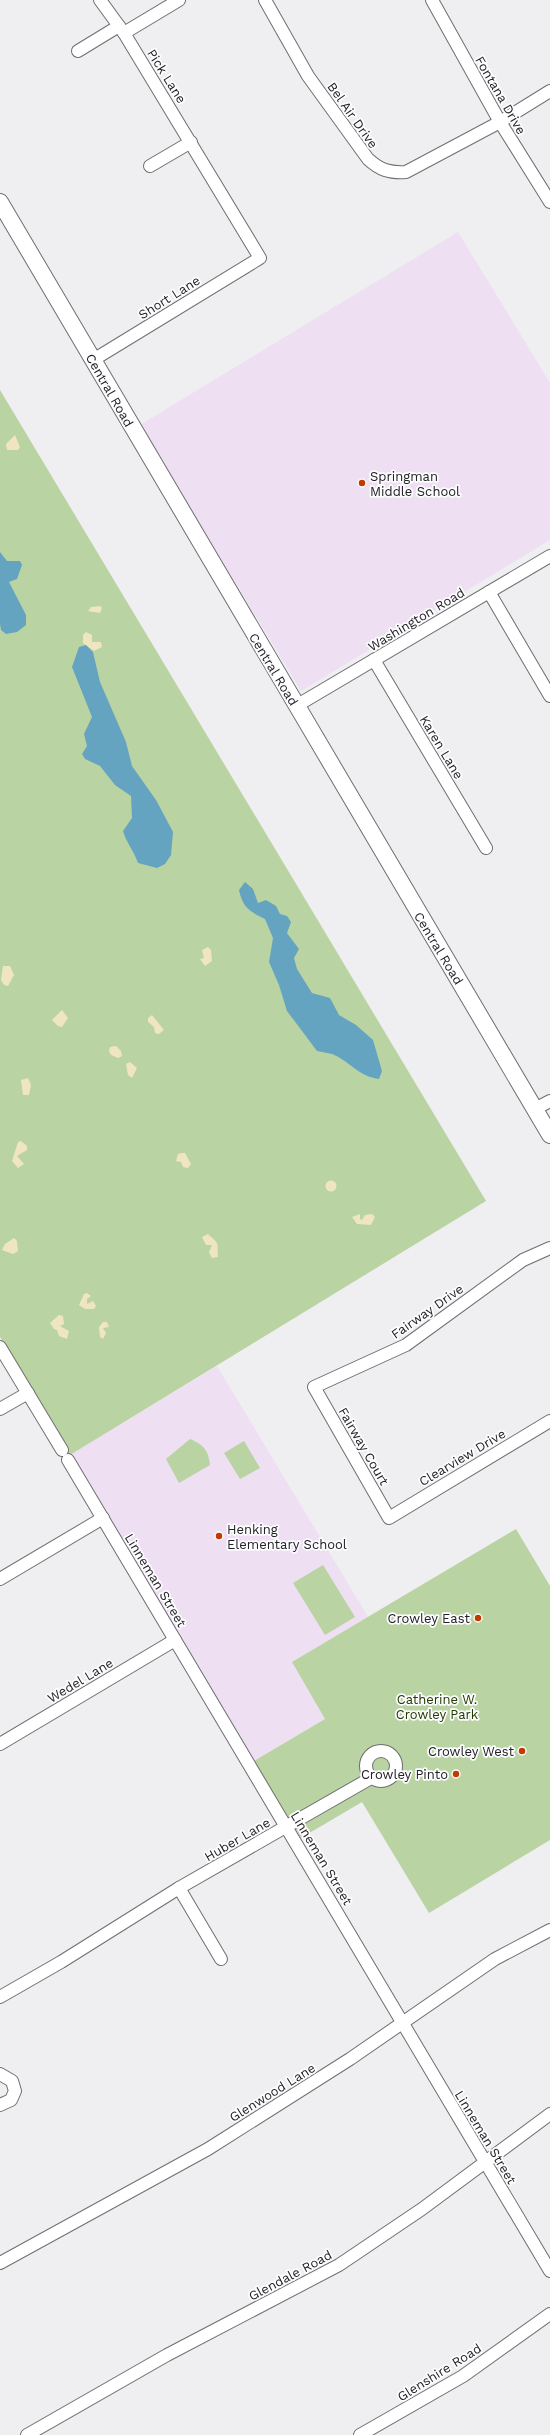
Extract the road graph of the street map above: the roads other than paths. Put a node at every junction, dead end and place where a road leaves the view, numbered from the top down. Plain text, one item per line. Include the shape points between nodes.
1 (100, 0) edge
2 (179, 0) edge
3 (265, 0) edge
4 (432, 0) edge
5 (121, 29) junction
6 (78, 51) dead end
7 (550, 91) edge
8 (500, 122) junction
9 (191, 142) junction
10 (150, 166) dead end
11 (0, 202) edge
12 (550, 202) edge
13 (260, 258) joint
14 (93, 360) junction
15 (550, 556) edge
16 (489, 592) junction
17 (374, 660) junction
18 (550, 696) edge
19 (296, 706) junction
20 (486, 848) dead end
21 (550, 1101) edge
22 (535, 1109) junction
23 (550, 1135) edge
24 (550, 1248) edge
25 (0, 1347) edge
26 (314, 1387) joint
27 (28, 1393) junction
28 (0, 1409) edge
29 (550, 1421) edge
30 (103, 1518) junction
31 (389, 1518) joint
32 (0, 1579) edge
33 (175, 1640) junction
34 (0, 1744) edge
35 (371, 1778) dead end
36 (287, 1826) junction
37 (179, 1888) junction
38 (550, 1930) edge
39 (221, 1959) dead end
40 (0, 1997) edge
41 (402, 2022) junction
42 (0, 2074) edge
43 (0, 2105) edge
44 (550, 2114) edge
45 (484, 2162) junction
46 (0, 2263) edge
47 (550, 2271) edge
48 (550, 2314) edge
49 (26, 2435) edge
50 (360, 2435) edge

1 - 5 street, Pick Lane
2 - 5 street
3 - 8 street, Bel Air Drive via 308,76 368,160 378,168 390,173 406,172
4 - 8 street, Fontana Drive
5 - 6 street
5 - 9 street, Pick Lane
7 - 8 street, Bel Air Drive
8 - 12 street, Fontana Drive
9 - 10 street
9 - 13 street, Pick Lane
11 - 14 main road, Central Road
13 - 14 street, Short Lane
14 - 19 main road, Central Road
15 - 16 street, Washington Road
16 - 17 street, Washington Road
16 - 18 street
17 - 19 street, Washington Road
17 - 20 street, Karen Lane
19 - 22 main road, Central Road
21 - 22 street
22 - 23 main road, Central Road
24 - 26 street, Fairway Drive via 523,1260 406,1345
25 - 27 street, Linneman Street
26 - 31 street, Fairway Court
27 - 28 street
27 - 30 street, Linneman Street
29 - 31 street, Clearview Drive
30 - 32 street
30 - 33 street, Linneman Street
33 - 34 street, Wedel Lane
33 - 36 street, Linneman Street
35 - 36 street, Huber Lane
36 - 37 street, Huber Lane
36 - 41 street, Linneman Street
37 - 39 street
37 - 40 street, Huber Lane via 62,1962
38 - 41 street, Glenwood Lane via 495,1959
41 - 45 street, Linneman Street
41 - 46 street, Glenwood Lane via 350,2059 208,2149
42 - 43 street via 12,2081 15,2091 11,2100
44 - 45 street, Glendale Road
45 - 47 street, Linneman Street
45 - 49 street, Glendale Road via 422,2209 339,2265 167,2355
48 - 50 street, Glenshire Road via 463,2376

